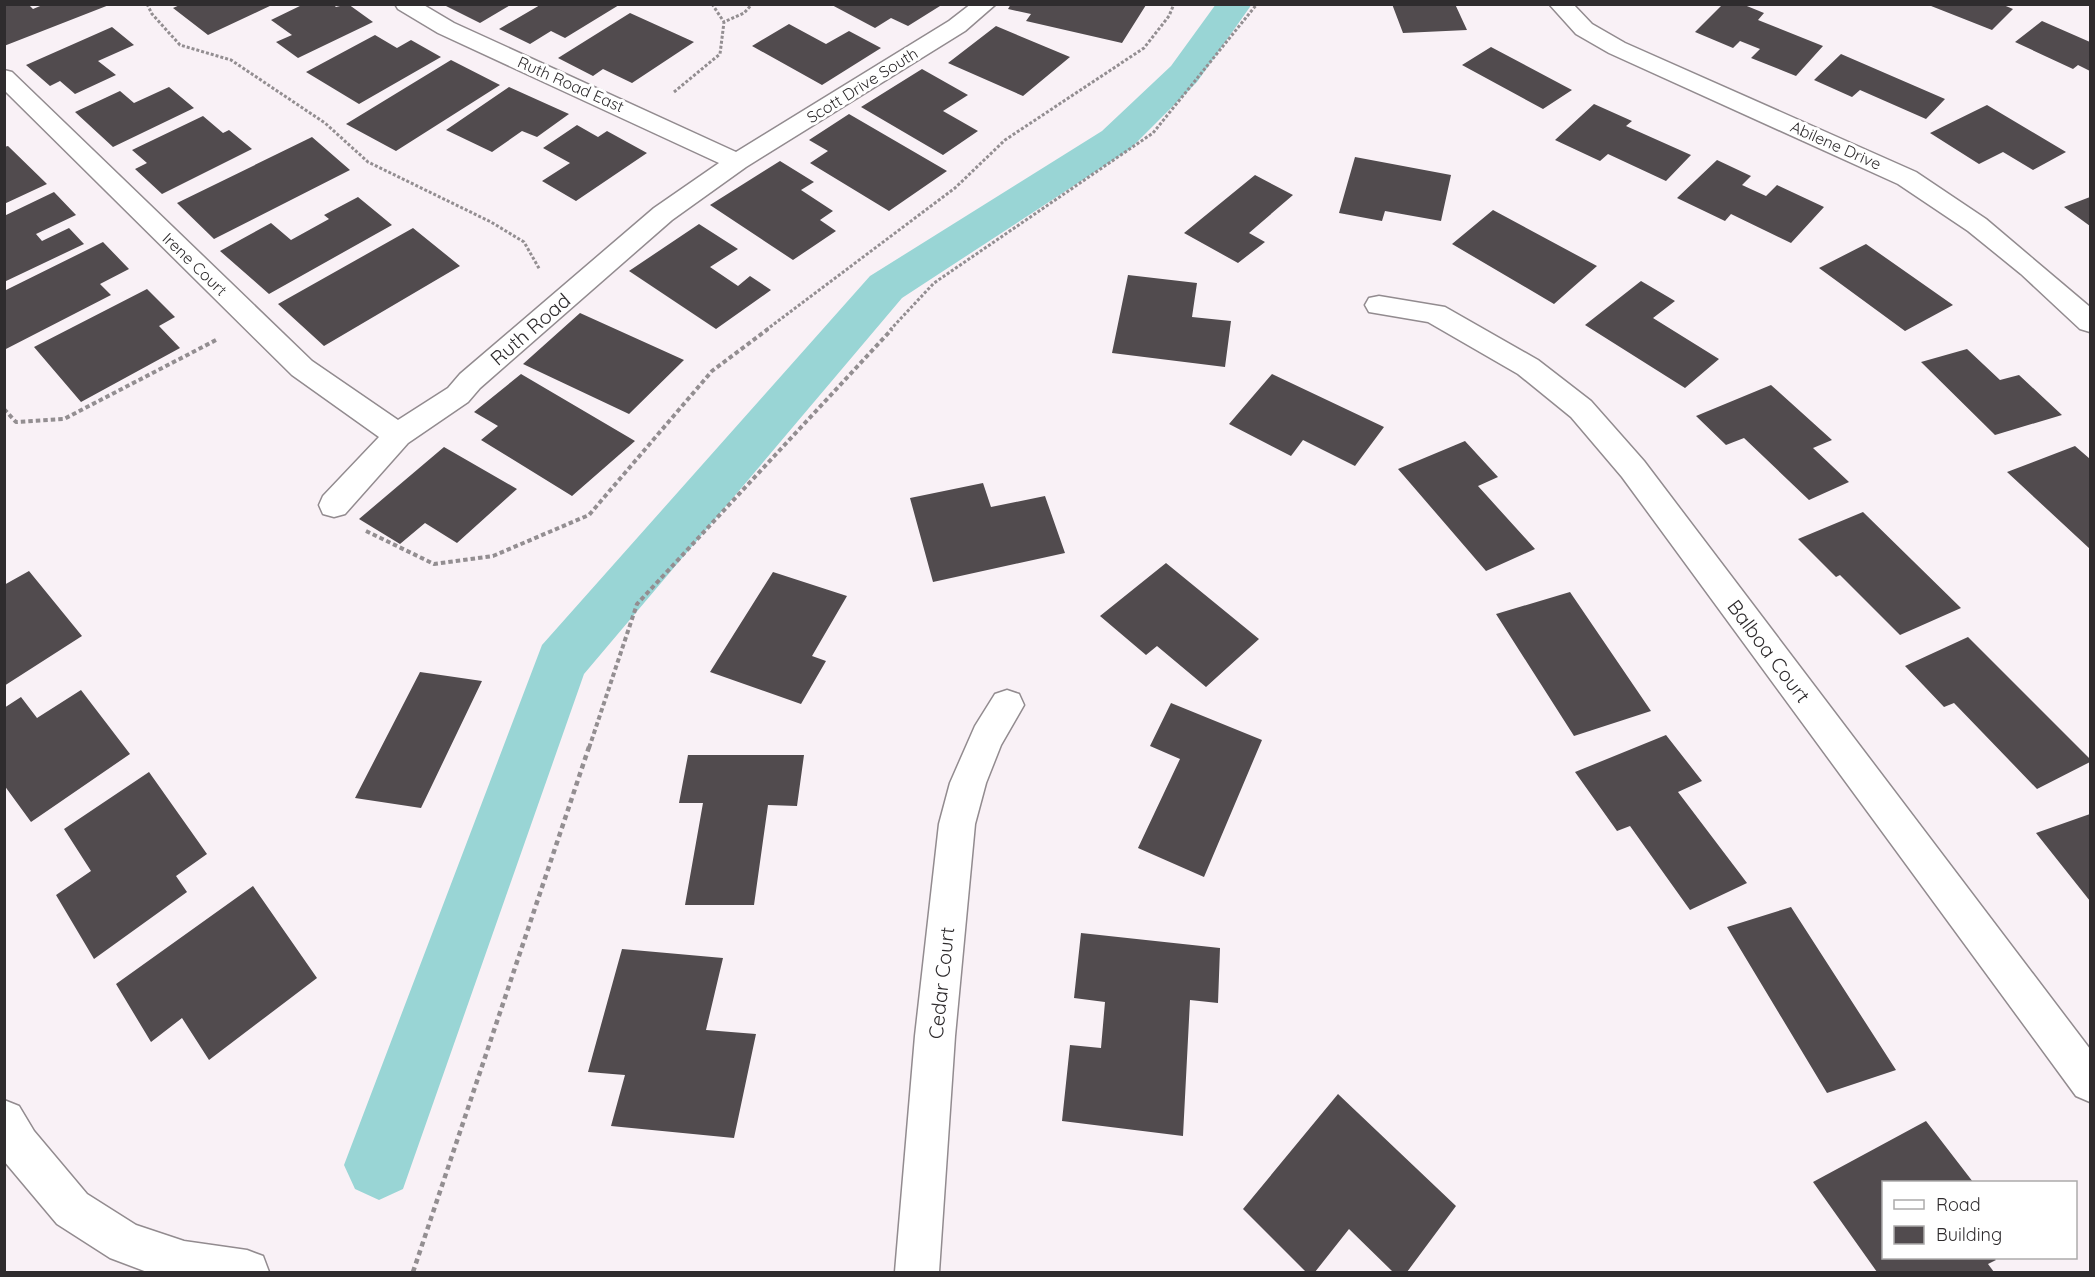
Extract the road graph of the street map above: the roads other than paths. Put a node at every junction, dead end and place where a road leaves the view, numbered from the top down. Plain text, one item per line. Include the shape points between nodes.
1 (406, 4) edge
2 (985, 4) edge
3 (1560, 4) edge
4 (4, 77) edge
5 (737, 162) junction
6 (1379, 305) dead end
7 (2091, 322) edge
8 (398, 435) junction
9 (334, 505) road end
10 (1007, 705) dead end
11 (2091, 1083) edge
12 (4, 1121) edge
13 (247, 1272) edge
14 (917, 1272) edge

1 - 5 street, Ruth Road East via 446,28
2 - 5 street, Scott Drive South via 957,26
3 - 7 street, Abilene Drive via 1584,29 1617,48 1907,178 1977,225
4 - 8 street, Irene Court via 302,368
5 - 8 street, Ruth Road via 663,214 458,395
6 - 11 street, Balboa Court via 1435,314 1528,367 1581,409 1633,469
8 - 9 street, Ruth Road
10 - 14 street, Cedar Court via 983,747 957,824 935,1036
12 - 13 street via 19,1146 72,1209 125,1243 184,1263

